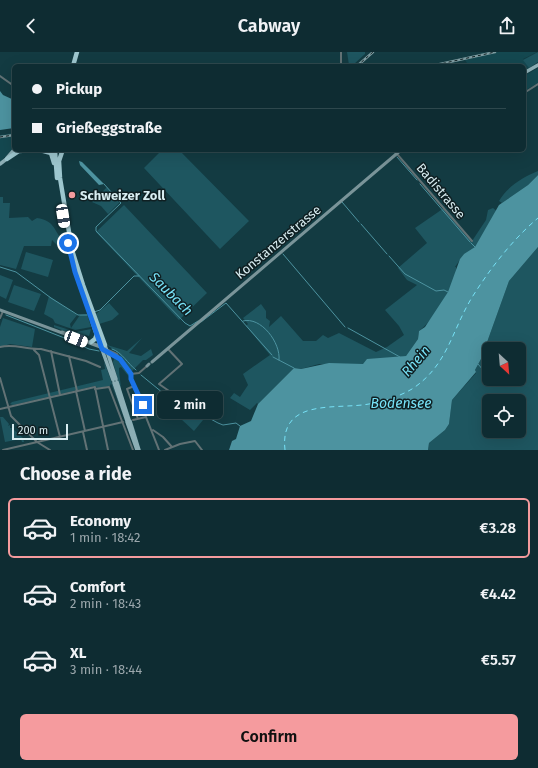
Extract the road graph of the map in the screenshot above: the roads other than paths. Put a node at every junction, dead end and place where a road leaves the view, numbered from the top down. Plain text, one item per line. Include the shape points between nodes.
1 (74, 52) edge
2 (77, 52) edge
3 (341, 52) edge
4 (70, 64) edge
5 (73, 64) edge
6 (341, 64) edge
7 (538, 65) edge
8 (526, 72) edge
9 (0, 76) edge
10 (538, 84) edge
11 (12, 85) edge
12 (526, 92) edge
13 (12, 152) edge
14 (15, 152) edge
15 (18, 152) edge
16 (47, 152) edge
17 (54, 152) edge
18 (63, 152) edge
19 (397, 153) joint
20 (3, 162) edge
21 (56, 168) junction
22 (472, 241) dead end
23 (1, 310) edge
24 (0, 318) edge
25 (58, 332) junction
26 (97, 334) junction
27 (91, 342) junction
28 (0, 348) edge
29 (104, 348) junction
30 (41, 349) junction
31 (168, 349) junction
32 (34, 350) junction
33 (51, 351) junction
34 (39, 355) junction
35 (69, 356) junction
36 (117, 357) junction
37 (120, 359) junction
38 (110, 362) junction
39 (150, 364) joint
40 (100, 367) dead end
41 (131, 374) junction
42 (0, 378) edge
43 (115, 381) junction
44 (134, 386) junction
45 (95, 389) junction
46 (77, 391) junction
47 (60, 395) junction
48 (50, 397) junction
49 (182, 400) dead end
50 (8, 407) junction
51 (0, 409) edge
52 (146, 417) junction
53 (138, 419) junction
54 (128, 421) junction
55 (103, 427) junction
56 (153, 430) junction
57 (84, 431) junction
58 (60, 437) junction
59 (37, 442) junction
60 (175, 446) junction
61 (172, 447) junction
62 (1, 449) edge
63 (50, 450) edge
64 (87, 450) edge
65 (108, 450) edge
66 (132, 450) edge
67 (138, 450) edge
68 (159, 450) edge
69 (166, 450) edge
70 (177, 450) edge
71 (202, 450) edge

1 - 4 highway
2 - 5 highway
3 - 6 street
7 - 8 main road
9 - 11 street
10 - 12 street
13 - 20 main road
14 - 20 main road
15 - 20 highway
16 - 21 highway via 51,153
17 - 21 highway
18 - 29 highway via 60,178 72,250
19 - 22 street, Badistrasse
19 - 31 street, Konstanzerstrasse
21 - 26 highway via 70,253
23 - 24 street
23 - 25 street
25 - 27 street
25 - 29 street
26 - 27 highway
26 - 29 highway
27 - 29 street
28 - 32 street via 9,344
29 - 36 street
29 - 37 street
29 - 38 main road
29 - 43 main road
30 - 32 street
30 - 33 street
30 - 34 street
31 - 39 street, Konstanzerstrasse
31 - 49 street via 182,364 159,384
32 - 34 street
33 - 35 street
33 - 47 street
34 - 48 street
35 - 40 street
35 - 46 street
36 - 37 street
36 - 38 street
37 - 41 street
38 - 43 main road
39 - 41 street via 139,373
41 - 44 street
42 - 50 street
43 - 54 main road
44 - 52 street
44 - 53 street via 127,389
45 - 46 street
45 - 54 street via 110,386
45 - 55 street
46 - 47 street
46 - 57 street
47 - 48 street
48 - 50 street
48 - 58 street
50 - 51 street
50 - 59 street via 13,418
52 - 53 street
52 - 56 street
53 - 54 street
54 - 55 street
54 - 66 street
54 - 67 main road
55 - 57 street
55 - 65 street
56 - 61 street
56 - 68 street
57 - 58 street
57 - 64 street
58 - 59 street
59 - 62 street
59 - 63 street
60 - 61 street
60 - 70 street
60 - 71 street via 195,441
61 - 69 street

